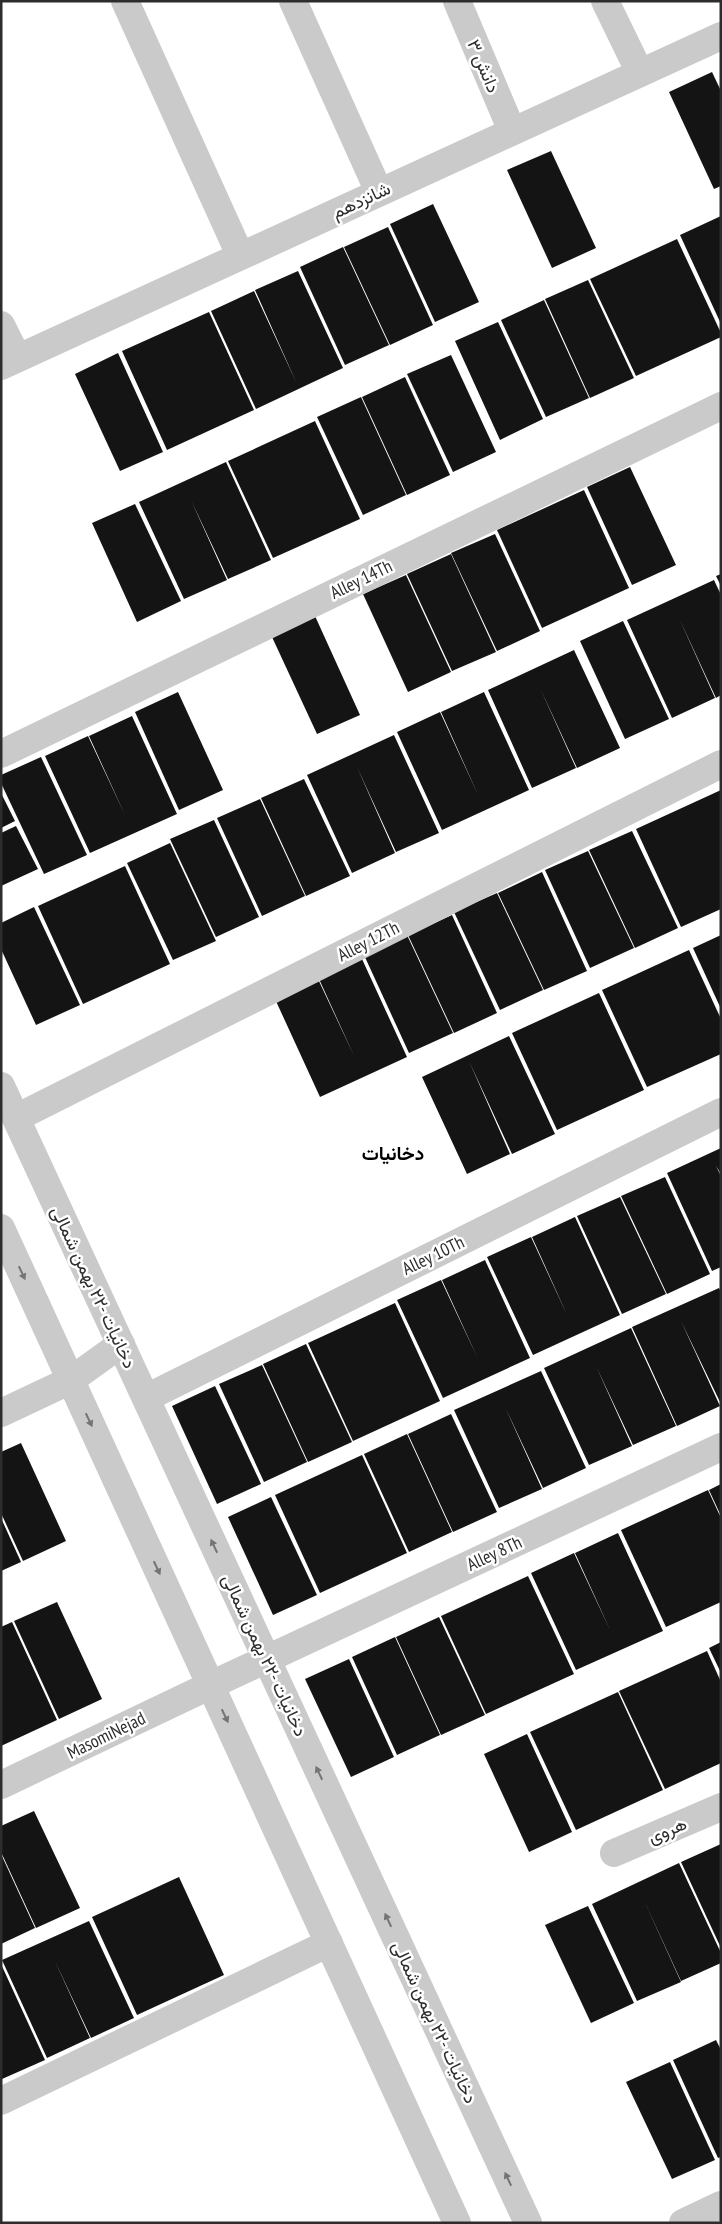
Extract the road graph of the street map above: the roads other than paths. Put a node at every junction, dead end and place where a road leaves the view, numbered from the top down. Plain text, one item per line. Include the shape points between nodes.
1 (126, 1) edge
2 (293, 1) edge
3 (456, 1) edge
4 (605, 1) edge
5 (721, 36) edge
6 (640, 73) junction
7 (512, 131) junction
8 (379, 192) junction
9 (240, 256) junction
10 (1, 325) edge
11 (9, 362) edge
12 (721, 406) edge
13 (1, 754) edge
14 (721, 764) edge
15 (1, 1086) edge
16 (721, 1112) edge
17 (16, 1118) junction
18 (1, 1228) edge
19 (121, 1344) junction
20 (71, 1380) junction
21 (146, 1398) junction
22 (1, 1413) edge
23 (721, 1447) edge
24 (267, 1659) junction
25 (211, 1685) junction
26 (1, 1786) edge
27 (721, 1807) edge
28 (614, 1854) dead end
29 (329, 1943) junction
30 (1, 2101) edge
31 (721, 2204) edge
32 (457, 2223) edge
33 (528, 2223) edge
34 (683, 2223) edge

1 - 9 street
2 - 8 street
3 - 7 street, دانش ۳
4 - 6 street
5 - 6 street, شانزدهم
6 - 7 street, شانزدهم
7 - 8 street, شانزدهم
8 - 9 street, شانزدهم
9 - 11 street, شانزدهم
10 - 11 street
12 - 13 street, Alley 14Th
14 - 17 street, Alley 12Th
15 - 17 street, دخانیات -۲۲ بهمن شمالی
16 - 21 street, Alley 10Th
17 - 19 street, دخانیات -۲۲ بهمن شمالی
18 -> 20 street
19 - 20 street
19 - 21 street, دخانیات -۲۲ بهمن شمالی
20 - 22 street
20 -> 25 street
24 -> 21 street, دخانیات -۲۲ بهمن شمالی
23 - 24 street, Alley 8Th
24 - 25 street, Alley 8Th
33 -> 24 street, دخانیات -۲۲ بهمن شمالی
25 - 26 street, MasomiNejad
25 -> 29 street
27 - 28 street, هروی
29 - 30 street
29 - 32 street
31 - 34 street

